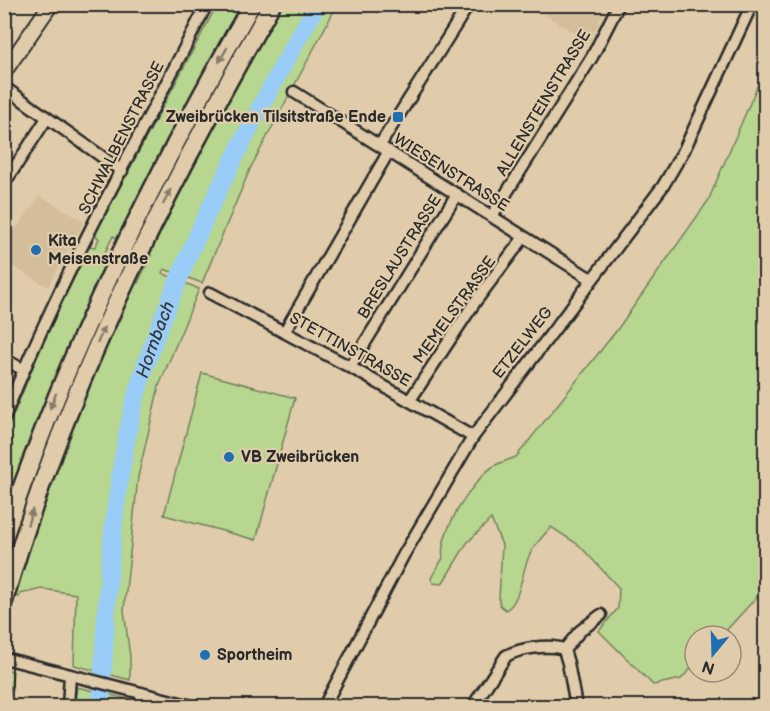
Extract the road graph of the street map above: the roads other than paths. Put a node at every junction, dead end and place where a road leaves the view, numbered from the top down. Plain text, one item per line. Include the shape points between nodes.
1 (207, 4) edge
2 (252, 4) edge
3 (272, 4) edge
4 (469, 4) edge
5 (619, 4) edge
6 (752, 4) edge
7 (46, 6) edge
8 (4, 72) edge
9 (4, 87) edge
10 (294, 92) dead end
11 (47, 118) junction
12 (384, 148) junction
13 (122, 171) junction
14 (4, 184) edge
15 (457, 194) junction
16 (492, 216) junction
17 (525, 237) junction
18 (591, 279) junction
19 (210, 293) dead end
20 (285, 331) junction
21 (4, 359) edge
22 (350, 367) junction
23 (24, 370) junction
24 (410, 400) junction
25 (4, 418) edge
26 (473, 437) junction
27 (4, 538) edge
28 (6, 597) edge
29 (601, 615) dead end
30 (564, 650) junction
31 (4, 658) edge
32 (74, 676) junction
33 (142, 693) junction
34 (68, 706) edge
35 (141, 706) edge
36 (192, 706) edge
37 (324, 706) edge
38 (473, 706) edge
39 (576, 706) edge

1 - 13 street, SCHWALBENSTRASSE
2 -> 27 highway via 110,270 45,423
28 -> 3 highway via 60,432 126,278
4 - 12 street
5 - 16 street, ALLENSTEINSTRASSE via 592,57
6 - 18 street, ETZELWEG via 684,150 663,186
7 - 8 main road
9 - 11 street
10 - 12 street, WIESENSTRASSE
11 - 13 street
11 - 14 street
12 - 15 street, WIESENSTRASSE
12 - 20 street
13 - 23 street, SCHWALBENSTRASSE
15 - 16 street, WIESENSTRASSE
15 - 22 street, BRESLAUSTRASSE
16 - 17 street, WIESENSTRASSE
17 - 18 street, WIESENSTRASSE
17 - 24 street, MEMELSTRASSE via 475,302
18 - 26 street, ETZELWEG
19 - 20 street, STETTINSTRASSE
20 - 22 street, STETTINSTRASSE
21 - 23 street
22 - 24 street, STETTINSTRASSE
23 - 25 street, SCHWALBENSTRASSE
24 - 26 street, STETTINSTRASSE
26 - 37 street, ETZELWEG via 403,556
29 - 30 street via 580,630
30 - 38 street via 552,647 506,656
30 - 39 street
31 - 32 street
32 - 33 street
32 - 34 street
33 - 35 street
33 - 36 street

